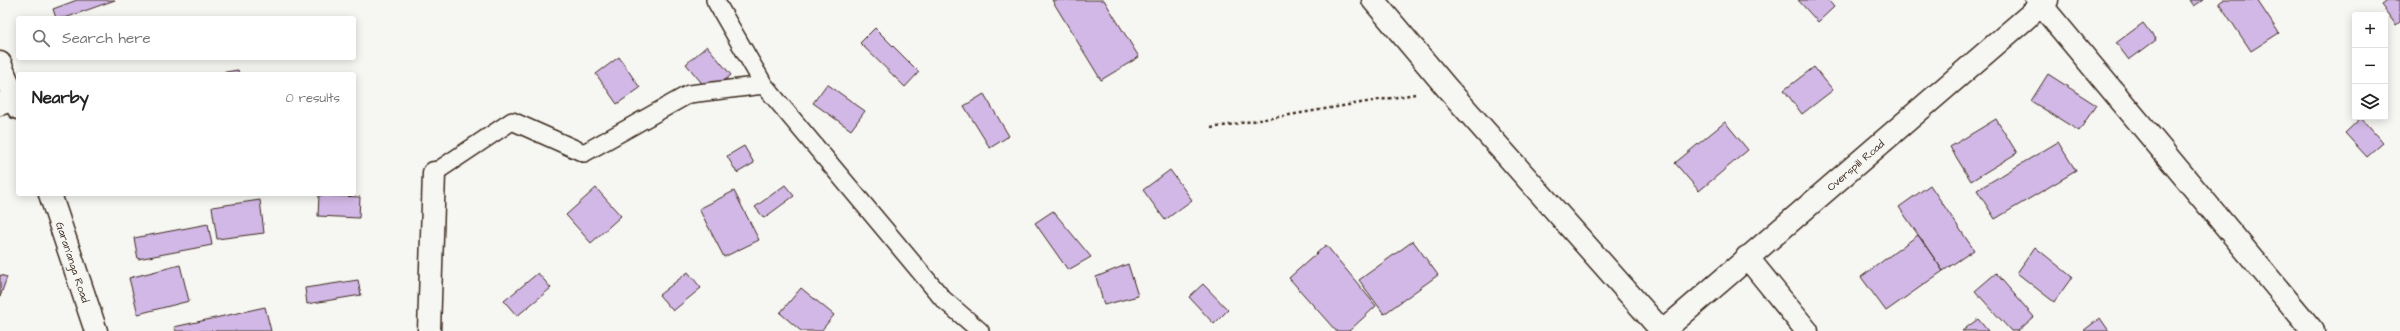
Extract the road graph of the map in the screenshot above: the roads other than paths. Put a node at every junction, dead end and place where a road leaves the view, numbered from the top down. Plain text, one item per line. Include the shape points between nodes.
1 (715, 0) edge
2 (1373, 0) edge
3 (2042, 1) edge
4 (0, 63) edge
5 (764, 85) junction
6 (11, 104) edge
7 (434, 173) joint
8 (51, 196) edge
9 (1747, 257) junction
10 (96, 331) edge
11 (429, 331) edge
12 (980, 331) edge
13 (1663, 331) edge
14 (1807, 331) edge
15 (2313, 331) edge

1 - 5 lane
2 - 13 street via 1447,88
3 - 9 street, Overspill Road
3 - 15 street
4 - 6 street
5 - 7 lane via 689,94 584,153 512,121
5 - 12 lane via 943,299
7 - 11 street
8 - 10 street, Garan'anga Road
9 - 13 street, Overspill Road
9 - 14 street

